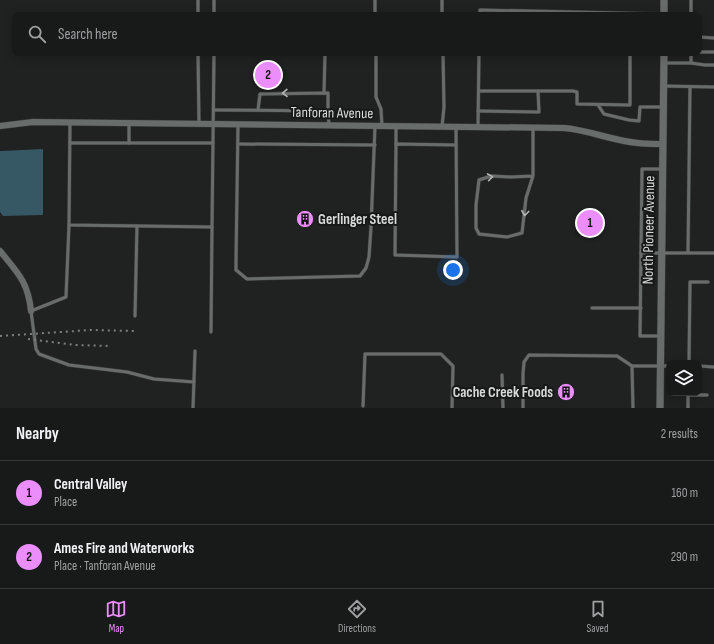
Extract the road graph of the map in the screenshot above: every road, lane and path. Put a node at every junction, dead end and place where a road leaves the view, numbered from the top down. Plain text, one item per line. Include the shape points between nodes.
1 (198, 0) edge
2 (214, 0) edge
3 (375, 0) edge
4 (442, 0) edge
5 (664, 0) edge
6 (691, 0) edge
7 (198, 12) edge
8 (214, 12) edge
9 (375, 12) edge
10 (442, 12) edge
11 (480, 12) edge
12 (555, 12) edge
13 (664, 12) edge
14 (691, 12) edge
15 (702, 38) edge
16 (714, 38) edge
17 (702, 52) edge
18 (714, 52) edge
19 (198, 56) edge
20 (214, 56) edge
21 (325, 56) edge
22 (376, 56) edge
23 (443, 56) edge
24 (479, 56) edge
25 (630, 56) edge
26 (664, 56) edge
27 (691, 56) edge
28 (664, 63) junction
29 (691, 63) junction
30 (714, 65) edge
31 (663, 86) junction
32 (690, 87) junction
33 (714, 87) edge
34 (479, 91) junction
35 (538, 91) junction
36 (324, 93) junction
37 (598, 104) junction
38 (663, 106) junction
39 (214, 110) junction
40 (258, 110) junction
41 (328, 111) junction
42 (478, 111) junction
43 (70, 123) junction
44 (129, 123) junction
45 (198, 124) junction
46 (214, 124) junction
47 (238, 125) junction
48 (0, 126) edge
49 (329, 126) junction
50 (378, 126) junction
51 (396, 126) junction
52 (442, 127) junction
53 (456, 127) junction
54 (478, 127) junction
55 (533, 128) junction
56 (129, 143) junction
57 (213, 143) junction
58 (70, 144) junction
59 (238, 144) junction
60 (396, 144) junction
61 (663, 144) junction
62 (375, 145) junction
63 (456, 145) junction
64 (662, 169) junction
65 (533, 176) junction
66 (69, 225) junction
67 (137, 226) junction
68 (212, 226) junction
69 (0, 251) edge
70 (641, 253) junction
71 (662, 253) junction
72 (688, 253) junction
73 (714, 253) edge
74 (708, 282) dead end
75 (592, 308) dead end
76 (641, 308) junction
77 (31, 311) junction
78 (135, 316) dead end
79 (211, 332) dead end
80 (661, 336) junction
81 (195, 351) dead end
82 (689, 360) edge
83 (660, 365) junction
84 (632, 366) junction
85 (666, 366) edge
86 (702, 366) edge
87 (714, 367) edge
88 (502, 375) dead end
89 (194, 382) junction
90 (702, 395) edge
91 (688, 396) edge
92 (707, 396) dead end
93 (363, 406) dead end
94 (193, 408) edge
95 (452, 408) edge
96 (503, 408) edge
97 (523, 408) edge
98 (633, 408) edge
99 (660, 408) edge
100 (688, 408) edge

1 - 7 lane
2 - 8 lane
3 - 9 lane
4 - 10 lane
5 - 13 street
6 - 14 lane
11 - 12 lane
15 - 16 lane
17 - 18 lane
19 - 45 lane
20 - 39 lane
21 - 36 lane
22 - 50 lane via 376,97 381,109
23 - 52 lane
24 - 34 lane
25 - 37 lane via 630,105
26 - 28 street, North Pioneer Avenue
27 - 29 lane
28 - 29 lane
28 - 31 street, North Pioneer Avenue
29 - 30 lane
31 - 32 lane
31 - 38 street, North Pioneer Avenue
32 - 33 lane
32 - 72 lane
34 - 35 lane
34 - 42 lane
35 - 37 lane via 573,91 577,92 578,104
35 - 42 lane via 539,112
36 -> 40 lane via 260,94
36 - 41 lane via 328,93
37 - 38 lane via 604,114 639,121 640,107
38 - 61 street, North Pioneer Avenue
39 - 40 lane
39 - 46 lane
40 - 41 lane
41 - 49 lane
42 - 54 lane
43 - 44 street, Tanforan Avenue
43 - 48 street, Tanforan Avenue via 33,122
43 - 58 lane
44 - 45 street, Tanforan Avenue
44 - 56 lane
45 - 46 street, Tanforan Avenue
46 - 47 street, Tanforan Avenue
46 - 57 lane
47 - 49 street, Tanforan Avenue
47 - 59 lane
49 - 50 street, Tanforan Avenue
50 - 51 street, Tanforan Avenue
50 - 62 lane
51 - 52 street, Tanforan Avenue
51 - 60 lane
52 - 53 street, Tanforan Avenue
53 - 54 street, Tanforan Avenue
53 - 63 lane
54 - 55 street, Tanforan Avenue
55 - 61 street, Tanforan Avenue via 574,129 638,144
55 - 65 lane
56 - 57 lane
56 - 58 lane
57 - 68 lane
58 - 66 lane
59 - 62 lane
59 - 62 lane via 236,270 247,279 360,276 369,257
60 - 63 lane
60 - 63 lane via 395,255 456,257
61 - 64 street, North Pioneer Avenue
64 - 70 lane via 642,169
64 - 71 street, North Pioneer Avenue
65 -> 65 lane via 526,198 522,233 507,237 479,234 476,228 479,180 491,176
66 - 67 lane
66 - 77 lane via 66,297
67 - 68 lane
67 - 78 lane
68 - 79 lane
69 - 77 street via 21,277 30,298
70 - 71 lane
70 - 76 lane
71 - 72 lane
71 - 80 street, North Pioneer Avenue
72 - 73 lane
74 - 82 lane via 690,282
75 - 76 lane
76 - 80 lane via 640,336
77 - 89 lane via 36,349 39,354 69,365 127,372 154,379
80 - 83 street, North Pioneer Avenue
81 - 89 lane
83 - 84 lane
83 - 85 lane
83 - 99 street, North Pioneer Avenue
84 - 97 lane via 617,356 529,355 524,362
84 - 98 lane
86 - 87 lane
88 - 96 lane
89 - 94 lane
90 - 92 lane
91 - 100 lane
93 - 95 lane via 364,354 441,354 453,366

